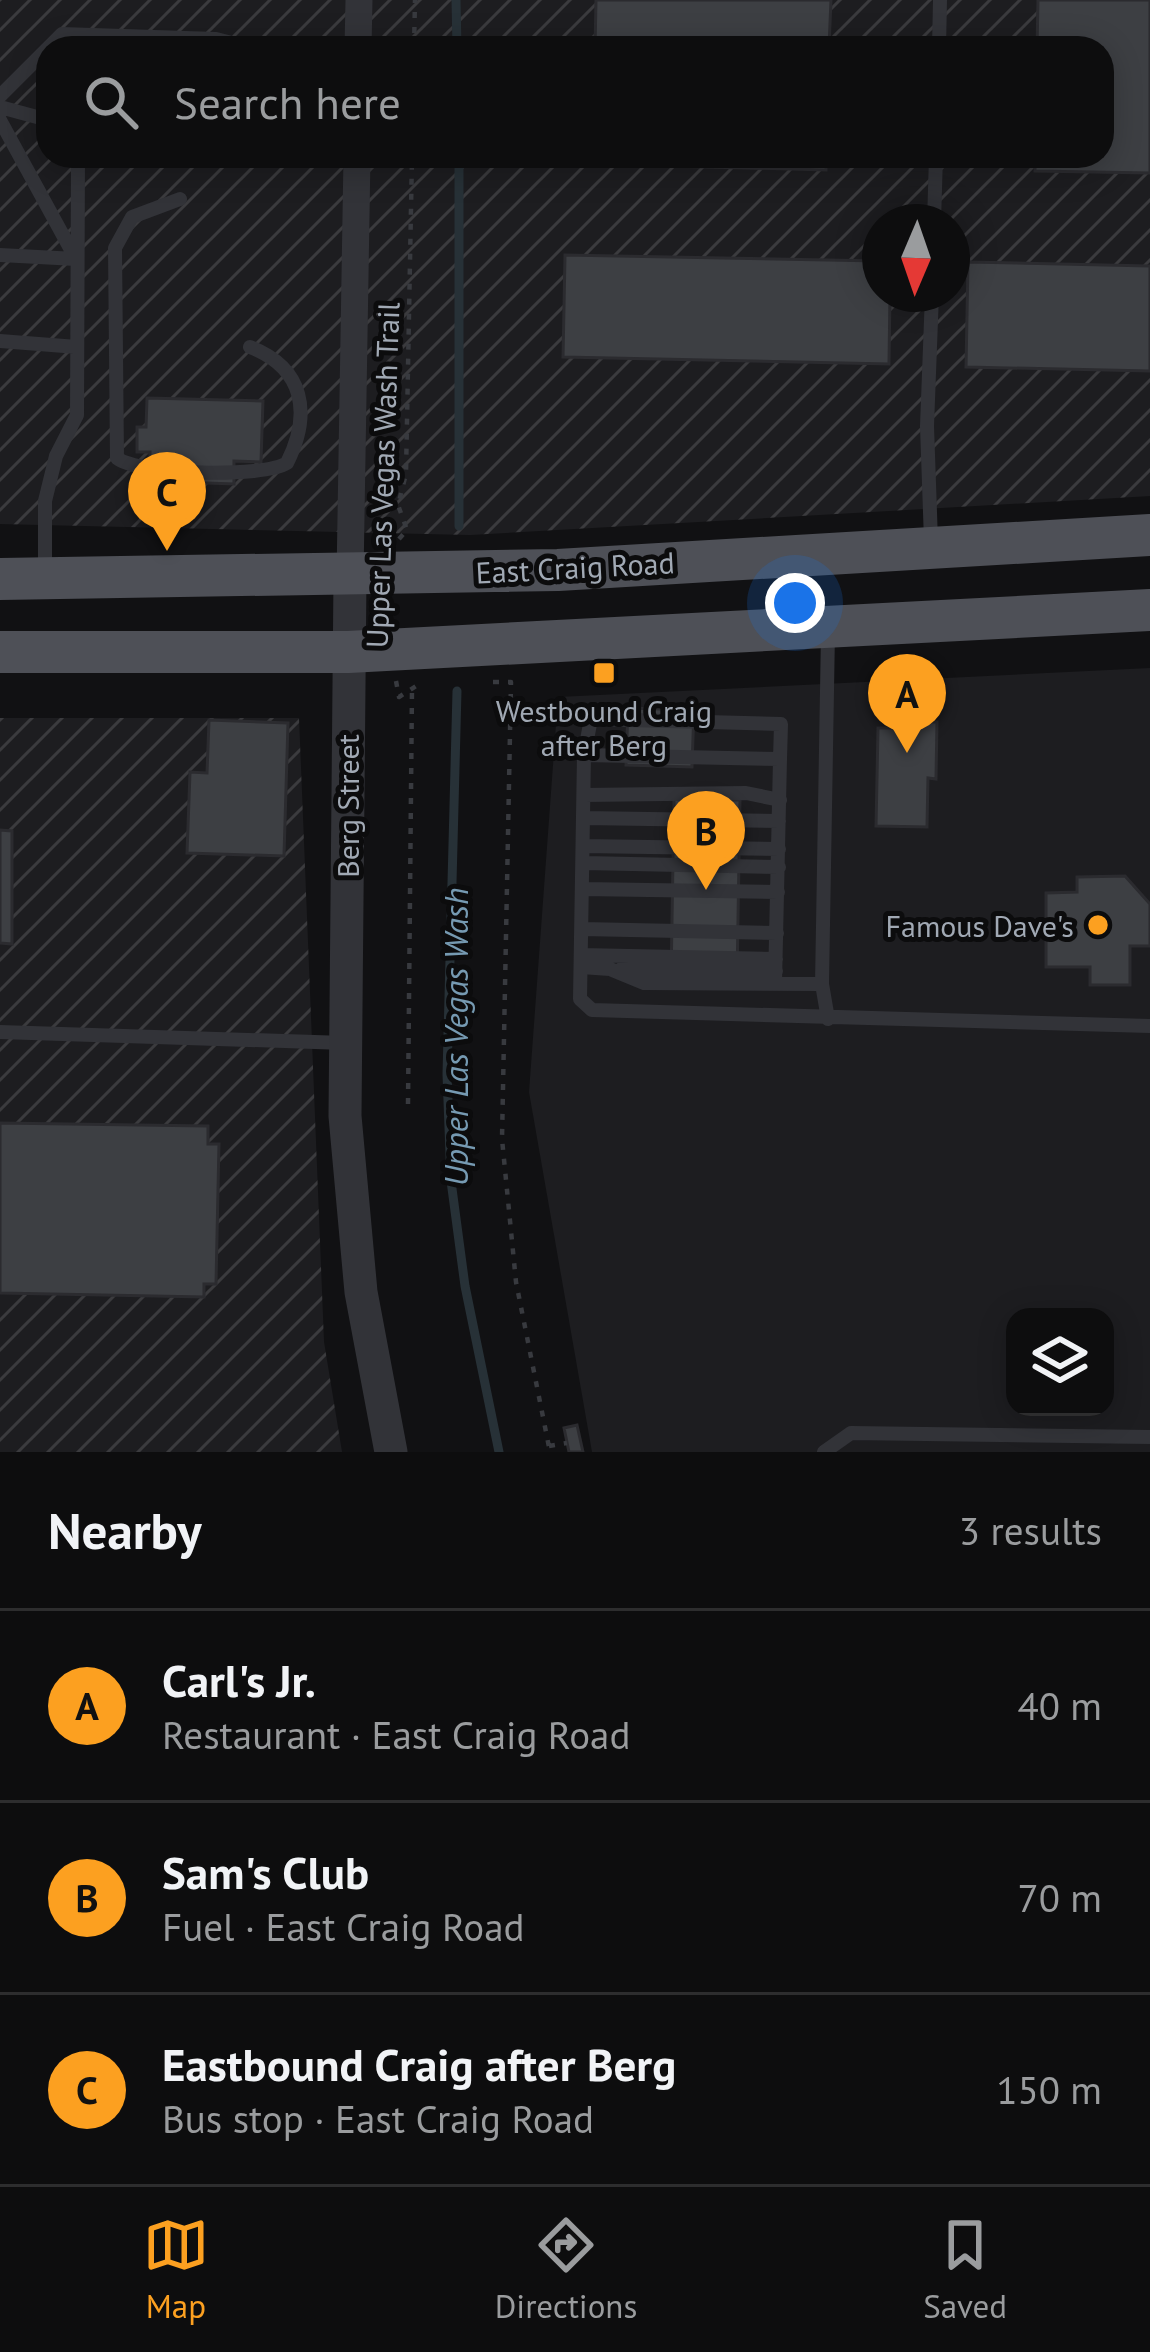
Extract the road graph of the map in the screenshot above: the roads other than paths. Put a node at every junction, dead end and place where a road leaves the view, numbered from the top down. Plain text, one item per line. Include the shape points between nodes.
1 (359, 0) edge
2 (940, 0) edge
3 (60, 36) edge
4 (124, 36) edge
5 (358, 36) edge
6 (939, 36) edge
7 (36, 60) edge
8 (0, 96) edge
9 (0, 106) edge
10 (36, 116) edge
11 (0, 120) edge
12 (78, 168) edge
13 (357, 168) edge
14 (936, 168) edge
15 (181, 199) dead end
16 (935, 204) edge
17 (0, 255) edge
18 (76, 259) junction
19 (931, 312) edge
20 (0, 341) edge
21 (77, 347) junction
22 (250, 347) dead end
23 (1150, 536) edge
24 (932, 548) junction
25 (350, 577) junction
26 (0, 579) edge
27 (45, 580) junction
28 (1150, 610) edge
29 (829, 627) junction
30 (0, 652) edge
31 (348, 652) junction
32 (584, 755) junction
33 (780, 759) junction
34 (584, 795) junction
35 (780, 797) junction
36 (584, 818) junction
37 (779, 821) junction
38 (584, 846) junction
39 (779, 849) junction
40 (584, 863) junction
41 (778, 867) junction
42 (583, 889) junction
43 (778, 892) junction
44 (582, 929) junction
45 (777, 933) junction
46 (581, 961) junction
47 (776, 971) junction
48 (822, 985) junction
49 (828, 1019) junction
50 (1150, 1026) edge
51 (0, 1032) edge
52 (345, 1043) junction
53 (1150, 1437) edge
54 (391, 1452) edge
55 (824, 1452) edge

1 - 5 street
2 - 6 lane
3 - 4 lane
7 - 8 lane
9 - 10 lane
11 - 18 lane
12 - 18 lane
13 - 25 street, Berg Street
14 - 16 lane
15 - 22 lane via 132,217 115,248 117,458 138,469 263,471 287,463 297,443 299,393 275,357
17 - 18 lane
18 - 21 lane
19 - 24 lane
20 - 21 lane
21 - 27 lane via 77,415 45,501
23 - 24 main road, East Craig Road
24 - 25 main road, East Craig Road
25 - 27 main road, East Craig Road
25 - 31 street, Berg Street
26 - 27 main road, East Craig Road
28 - 29 main road
29 - 31 main road via 409,674
29 - 48 lane
30 - 31 main road
31 - 52 street, Berg Street
32 - 33 lane
32 - 33 lane via 591,719 781,724
32 - 34 lane
33 - 35 lane
34 - 35 lane
34 - 36 lane
35 - 37 lane
36 - 37 lane
36 - 38 lane
37 - 39 lane
38 - 39 lane
38 - 40 lane
39 - 41 lane
40 - 41 lane
40 - 42 lane
41 - 43 lane
42 - 43 lane
42 - 44 lane
43 - 45 lane
44 - 45 lane
44 - 46 lane
45 - 47 lane
46 - 47 lane
46 - 47 lane via 644,983
46 - 49 lane via 580,999 592,1010
47 - 48 lane
48 - 49 lane
49 - 50 lane
51 - 52 lane
52 - 54 street, Berg Street via 356,1252
53 - 55 lane via 851,1433

